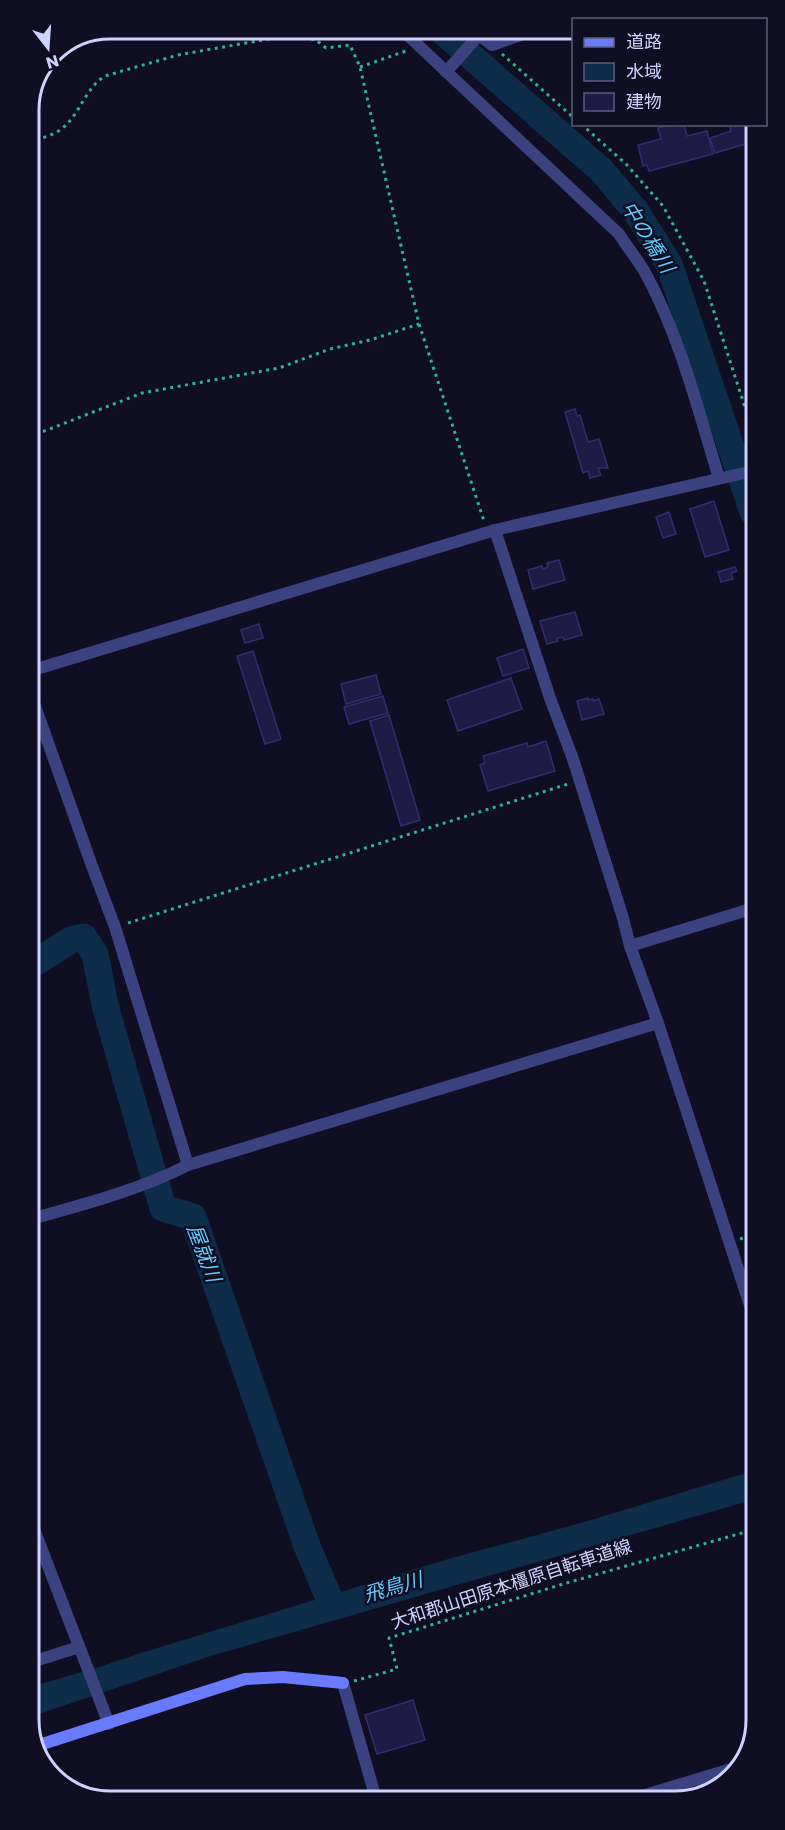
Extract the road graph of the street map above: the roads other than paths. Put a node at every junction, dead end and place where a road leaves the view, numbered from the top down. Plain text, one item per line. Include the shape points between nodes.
1 (412, 39) edge
2 (476, 39) edge
3 (484, 39) edge
4 (509, 39) edge
5 (447, 70) junction
6 (746, 472) edge
7 (719, 478) junction
8 (491, 532) junction
9 (39, 668) edge
10 (39, 717) edge
11 (746, 910) edge
12 (630, 946) junction
13 (658, 1023) junction
14 (189, 1165) junction
15 (39, 1217) edge
16 (746, 1293) edge
17 (39, 1542) edge
18 (80, 1649) junction
19 (39, 1660) edge
20 (343, 1683) joint
21 (108, 1721) junction
22 (43, 1743) edge
23 (724, 1771) edge
24 (373, 1791) edge
25 (658, 1791) edge

1 - 5 street
2 - 5 street
3 - 4 street via 492,45
5 - 7 street via 619,234 646,274 687,371
6 - 7 street
7 - 8 street
8 - 9 street
8 - 12 street via 580,781
10 - 14 street via 115,927
11 - 12 street
12 - 13 street
13 - 14 street
13 - 16 street
14 - 15 street via 167,1176
17 - 18 street
18 - 19 street
18 - 21 street
20 - 21 main road via 283,1677 245,1679
20 - 24 street
21 - 22 main road
23 - 25 street

